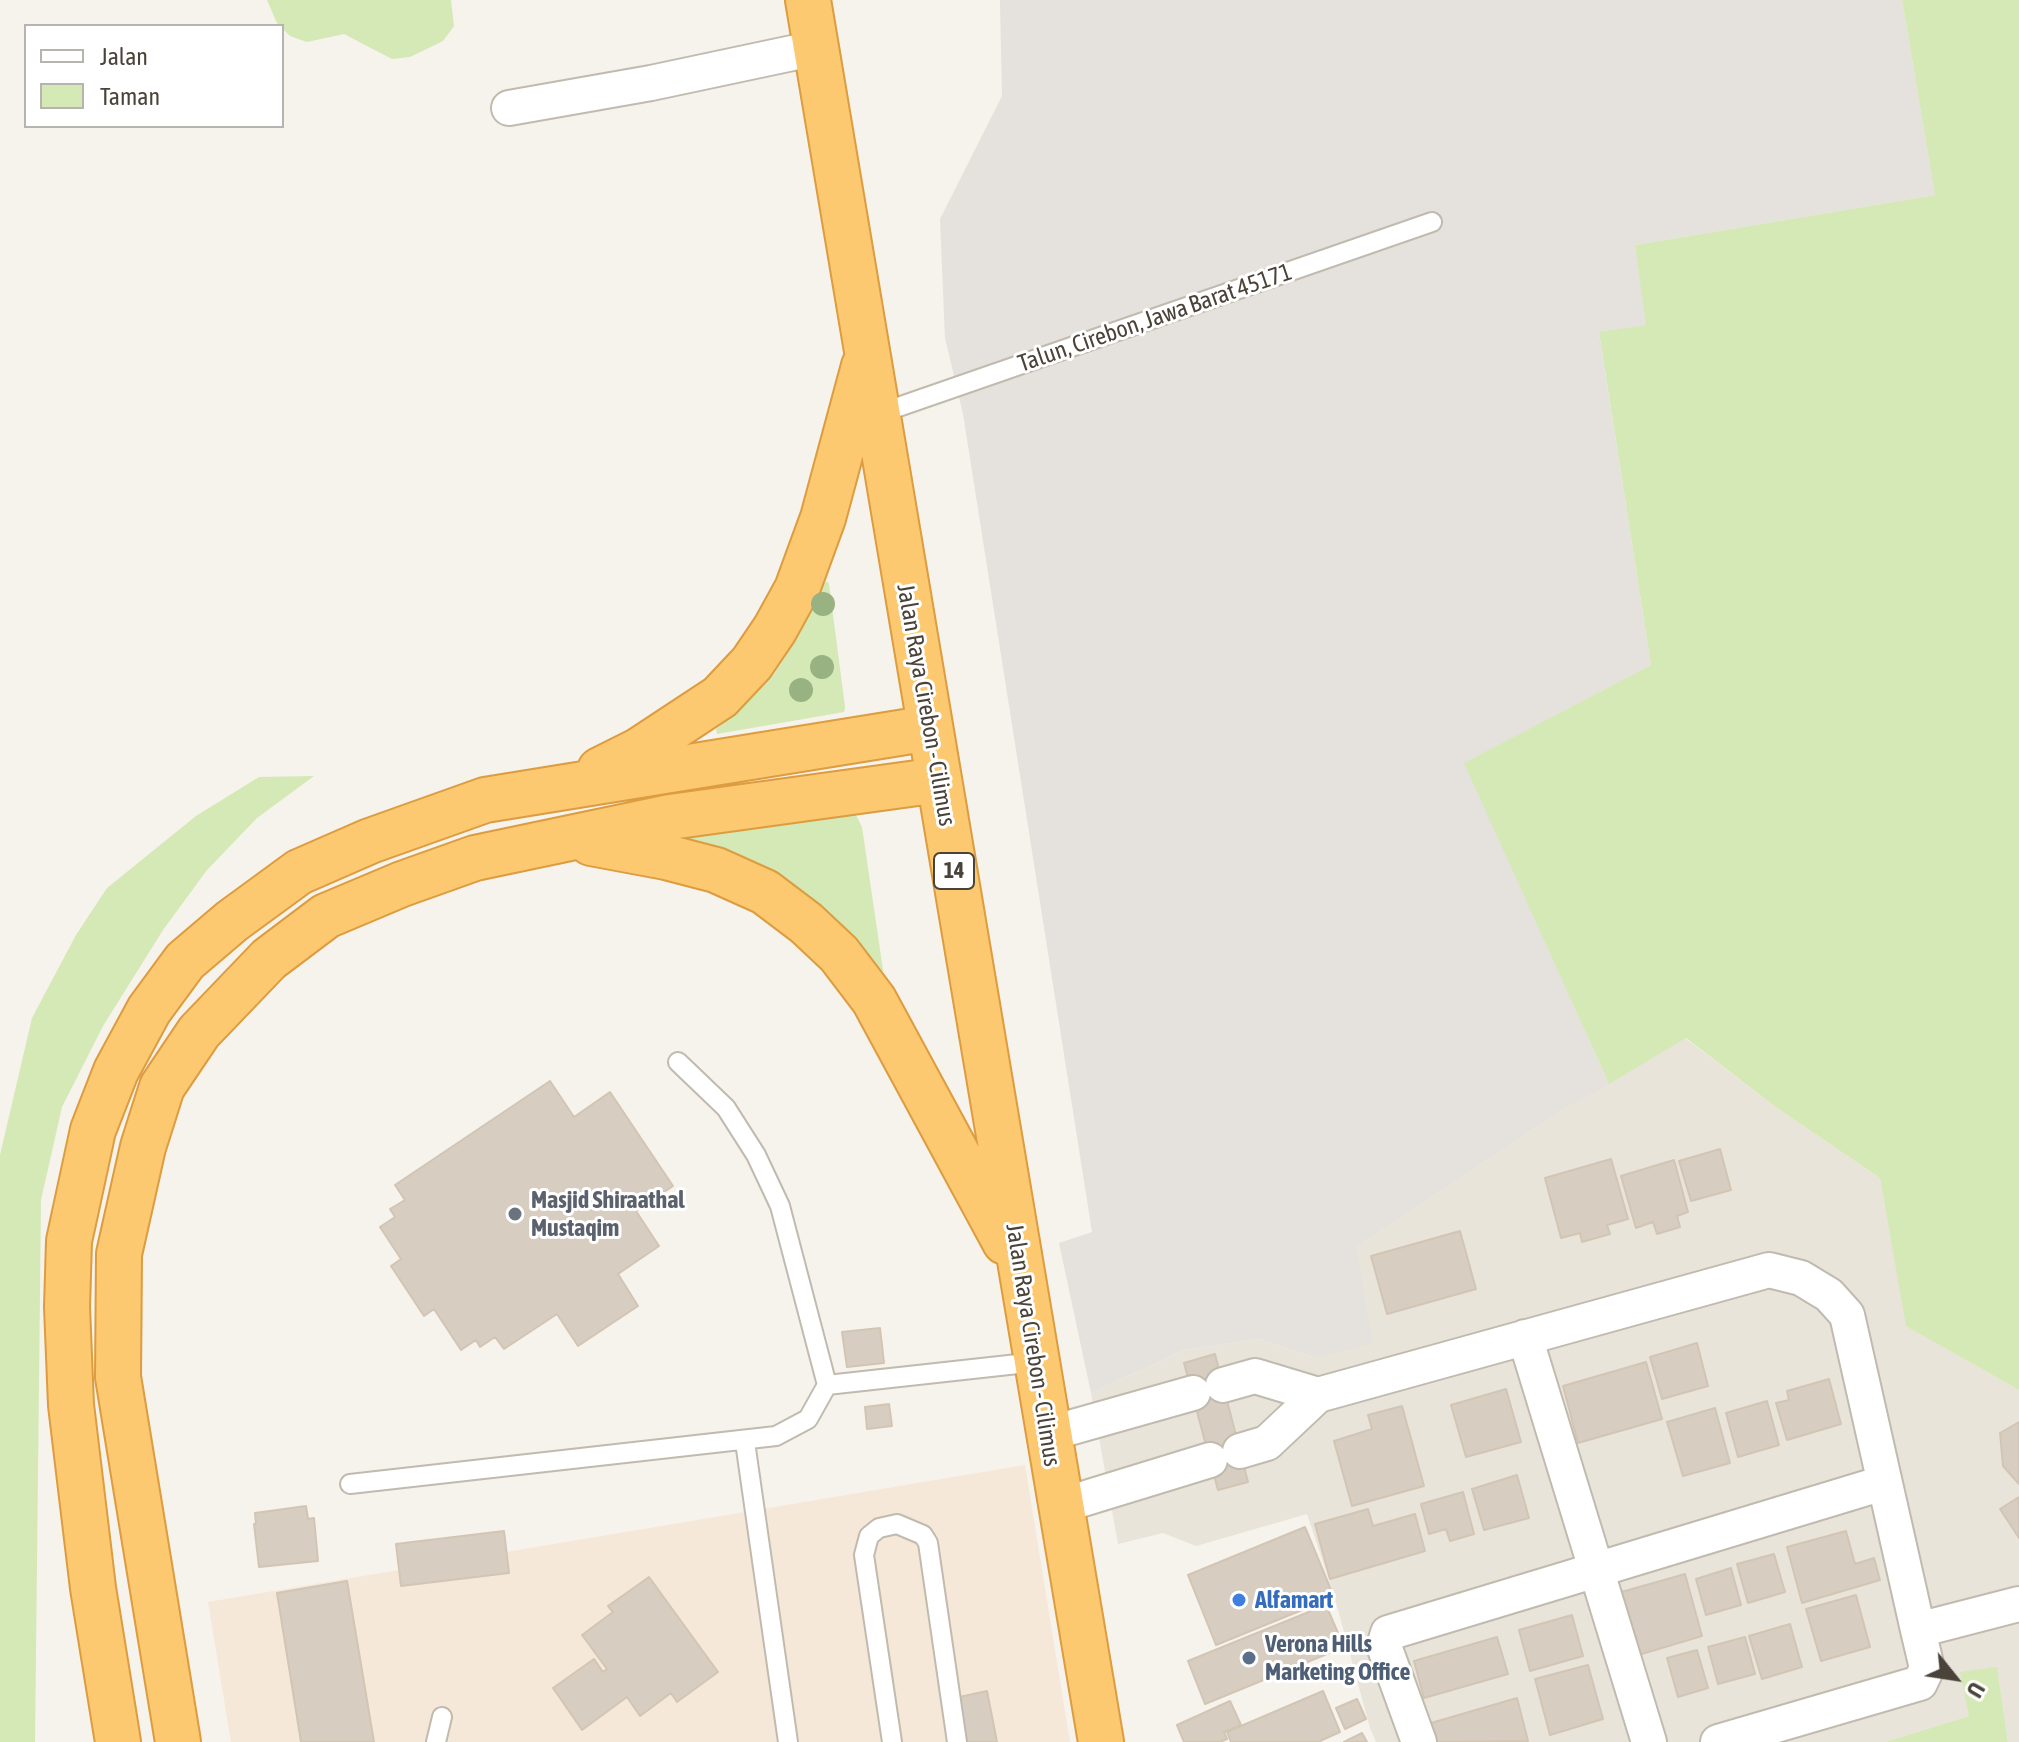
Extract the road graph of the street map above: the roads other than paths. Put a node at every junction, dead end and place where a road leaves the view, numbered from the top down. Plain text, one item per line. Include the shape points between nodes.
1 (808, 0) edge
2 (816, 48) junction
3 (509, 108) dead end
4 (1432, 222) dead end
5 (867, 353) junction
6 (878, 414) junction
7 (930, 728) junction
8 (939, 780) junction
9 (561, 788) junction
10 (570, 840) junction
11 (678, 1062) dead end
12 (1021, 1272) junction
13 (1525, 1337) junction
14 (1036, 1362) junction
15 (827, 1385) junction
16 (1318, 1395) junction
17 (1048, 1434) junction
18 (745, 1442) junction
19 (1883, 1483) junction
20 (350, 1484) dead end
21 (1060, 1506) junction
22 (1596, 1569) junction
23 (2019, 1604) edge
24 (1934, 1626) junction
25 (442, 1717) dead end
26 (118, 1742) edge
27 (178, 1742) edge
28 (436, 1742) edge
29 (788, 1742) edge
30 (892, 1742) edge
31 (957, 1742) edge
32 (1101, 1742) edge
33 (1419, 1742) edge
34 (1649, 1742) edge
35 (1718, 1742) edge

1 - 2 highway, Jalan Raya Cirebon - Cilimus / 14
2 - 3 street
2 - 5 highway, Jalan Raya Cirebon - Cilimus / 14
4 - 6 lane, Talun, Cirebon, Jawa Barat 45171
5 - 6 highway, Jalan Raya Cirebon - Cilimus / 14
5 - 9 highway via 823,518 797,589 752,663 688,721
6 - 7 highway, Jalan Raya Cirebon - Cilimus / 14
7 - 8 highway, Jalan Raya Cirebon - Cilimus / 14
7 - 9 highway
8 - 10 highway via 670,817
8 - 12 highway, Jalan Raya Cirebon - Cilimus / 14
9 - 26 highway via 485,800 299,872 185,961 149,1010 116,1071 93,1130 69,1241 67,1307 71,1405
10 - 12 highway via 716,870 765,892 839,954 874,1000
10 - 27 highway via 475,858 326,916 269,959 199,1032 162,1087 119,1254 118,1377
11 - 15 lane via 726,1108 780,1206
12 - 14 highway, Jalan Raya Cirebon - Cilimus / 14
13 - 16 street
13 - 19 street via 1769,1270 1801,1278 1829,1295 1847,1315
13 - 22 street
14 - 15 lane
14 - 17 highway, Jalan Raya Cirebon - Cilimus / 14
15 - 18 lane via 808,1419 776,1436
16 - 17 street via 1255,1376
16 - 21 street via 1267,1443
17 - 21 highway, Jalan Raya Cirebon - Cilimus / 14
18 - 20 lane
18 - 29 lane
19 - 22 street
19 - 24 street
21 - 32 highway, Jalan Raya Cirebon - Cilimus / 14
22 - 33 street via 1388,1633 1384,1646
22 - 34 street
23 - 24 street
24 - 35 street via 1920,1683
25 - 28 lane
30 - 31 lane via 864,1555 869,1536 897,1524 923,1535 928,1543

